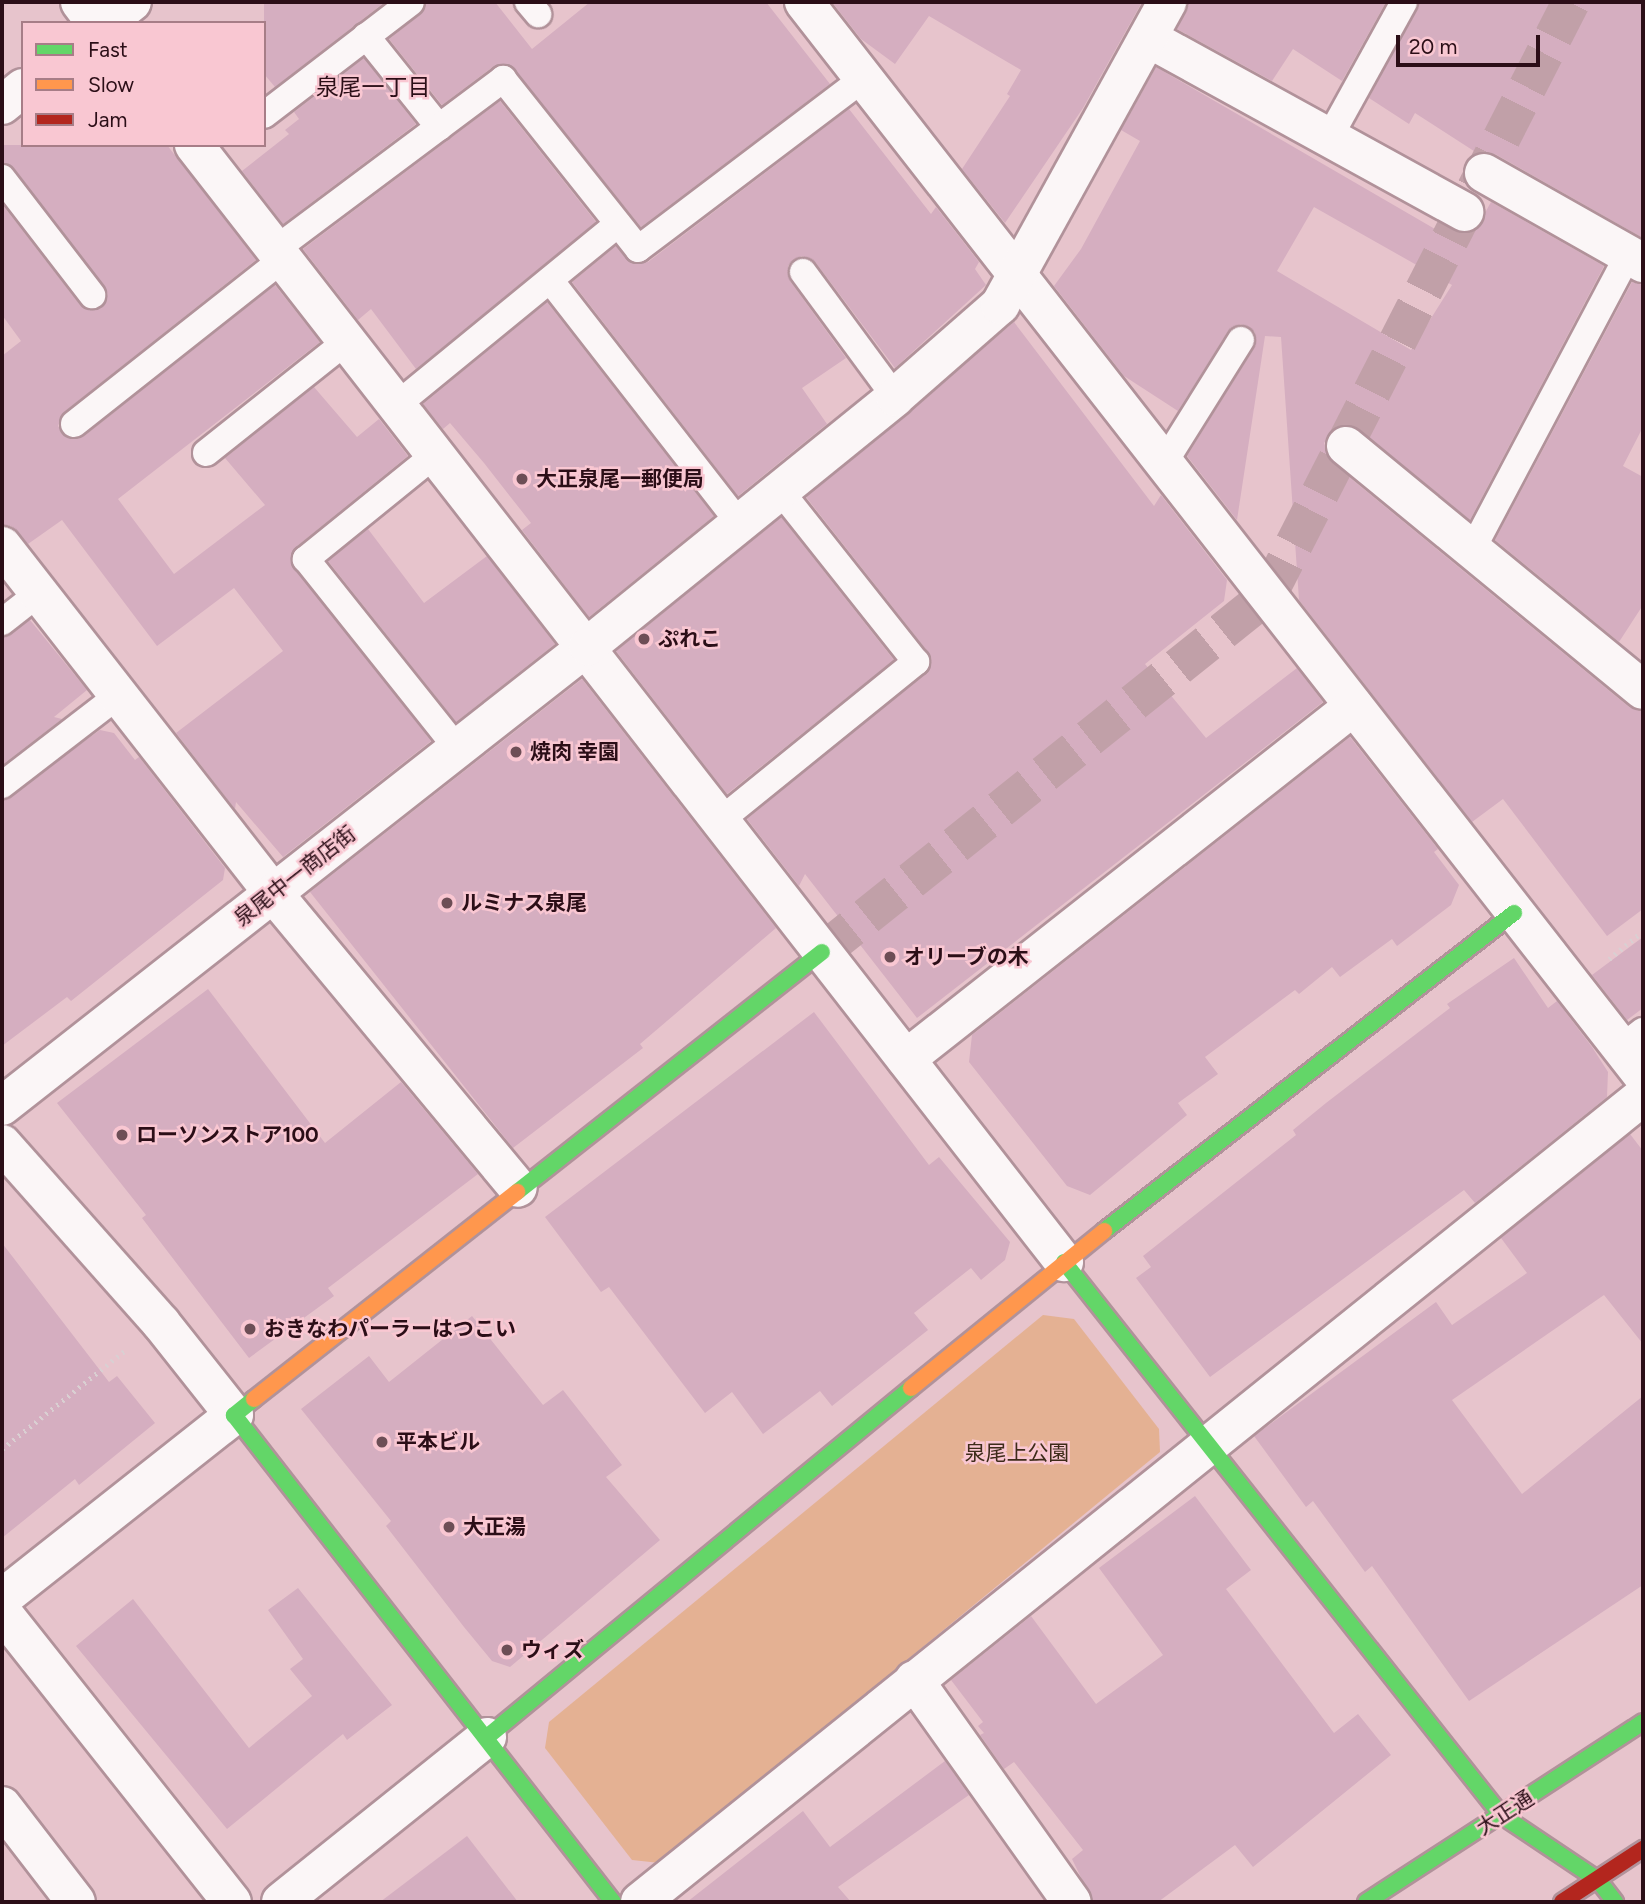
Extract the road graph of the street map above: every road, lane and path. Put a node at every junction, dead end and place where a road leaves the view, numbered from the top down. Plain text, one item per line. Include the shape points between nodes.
1 (80, 2) edge
2 (132, 2) edge
3 (411, 2) edge
4 (804, 2) edge
5 (1167, 2) edge
6 (1404, 2) edge
7 (94, 21) edge
8 (108, 21) edge
9 (366, 36) junction
10 (1148, 38) junction
11 (863, 79) junction
12 (21, 90) edge
13 (2, 104) edge
14 (266, 113) edge
15 (439, 127) junction
16 (1329, 138) junction
17 (208, 150) edge
18 (1483, 173) dead end
19 (2, 178) edge
20 (1464, 212) dead end
21 (618, 224) junction
22 (279, 254) junction
23 (1636, 259) edge
24 (803, 272) dead end
25 (1017, 279) junction
26 (550, 280) junction
27 (92, 295) dead end
28 (348, 340) junction
29 (1241, 340) dead end
30 (895, 397) junction
31 (398, 404) junction
32 (74, 424) dead end
33 (1346, 446) dead end
34 (206, 453) dead end
35 (437, 453) junction
36 (1164, 463) junction
37 (779, 489) junction
38 (739, 523) junction
39 (2, 546) edge
40 (1473, 548) junction
41 (39, 593) junction
42 (2, 622) edge
43 (588, 646) junction
44 (1642, 685) edge
45 (119, 695) junction
46 (1354, 706) junction
47 (457, 748) junction
48 (2, 785) edge
49 (722, 819) junction
50 (273, 893) junction
51 (1514, 914) junction
52 (822, 952) junction
53 (1636, 1052) edge
54 (906, 1059) junction
55 (1643, 1096) edge
56 (2, 1107) edge
57 (2, 1144) edge
58 (517, 1188) junction
59 (1064, 1262) junction
60 (161, 1323) junction
61 (234, 1415) junction
62 (1209, 1447) junction
63 (2, 1448) edge
64 (2, 1598) edge
65 (2, 1612) edge
66 (915, 1681) junction
67 (1643, 1722) edge
68 (486, 1737) junction
69 (2, 1806) edge
70 (1502, 1815) junction
71 (1643, 1849) edge
72 (1598, 1880) junction
73 (76, 1902) edge
74 (232, 1902) edge
75 (281, 1902) edge
76 (613, 1902) edge
77 (640, 1902) edge
78 (1072, 1902) edge
79 (1366, 1902) edge
80 (1563, 1902) edge
81 (1615, 1902) edge

1 - 7 street
2 - 8 street
3 - 9 lane
4 - 11 street
5 - 10 street, 泉尾中一商店街
6 - 16 lane
9 - 14 lane
9 - 15 lane
10 - 16 street
10 - 25 street, 泉尾中一商店街
11 - 21 lane via 638,249
11 - 25 street
12 - 13 street
15 - 21 lane via 503,79
15 - 22 lane
16 - 20 street
17 - 22 street
18 - 23 street
19 - 27 lane
21 - 26 lane
22 - 28 street
22 - 32 lane
23 - 40 lane
24 - 30 lane
25 - 30 street, 泉尾中一商店街 via 1000,305
25 - 36 street
26 - 31 lane
26 - 38 lane
28 - 31 street
28 - 34 lane
29 - 36 lane
30 - 37 street, 泉尾中一商店街
31 - 35 street
33 - 40 street
35 - 43 street
35 - 47 lane via 306,559
36 - 46 street
37 - 38 street, 泉尾中一商店街
37 - 49 lane via 916,662
38 - 43 street, 泉尾中一商店街
39 - 41 street
40 - 44 street
41 - 42 lane
41 - 45 street
43 - 47 street, 泉尾中一商店街
43 - 49 street
45 - 48 lane
45 - 50 street
46 - 51 street
46 - 54 street
47 - 50 street, 泉尾中一商店街
49 - 52 street
50 - 56 street, 泉尾中一商店街
50 - 58 street
51 - 53 street
51 - 59 street
52 - 54 street
52 - 58 street
54 - 59 street
55 - 62 street
57 - 60 street
58 - 61 street
59 - 62 street
59 - 68 street
60 - 61 street
60 - 63 path
61 - 64 street
61 - 68 street
62 - 66 street
62 - 70 street
65 - 74 street
66 - 77 street
66 - 78 street
67 - 70 street, 大正通
68 - 75 street
68 - 76 street
69 - 73 street
70 - 72 street
70 - 79 street, 大正通
71 - 72 street
72 - 80 street
72 - 81 street

